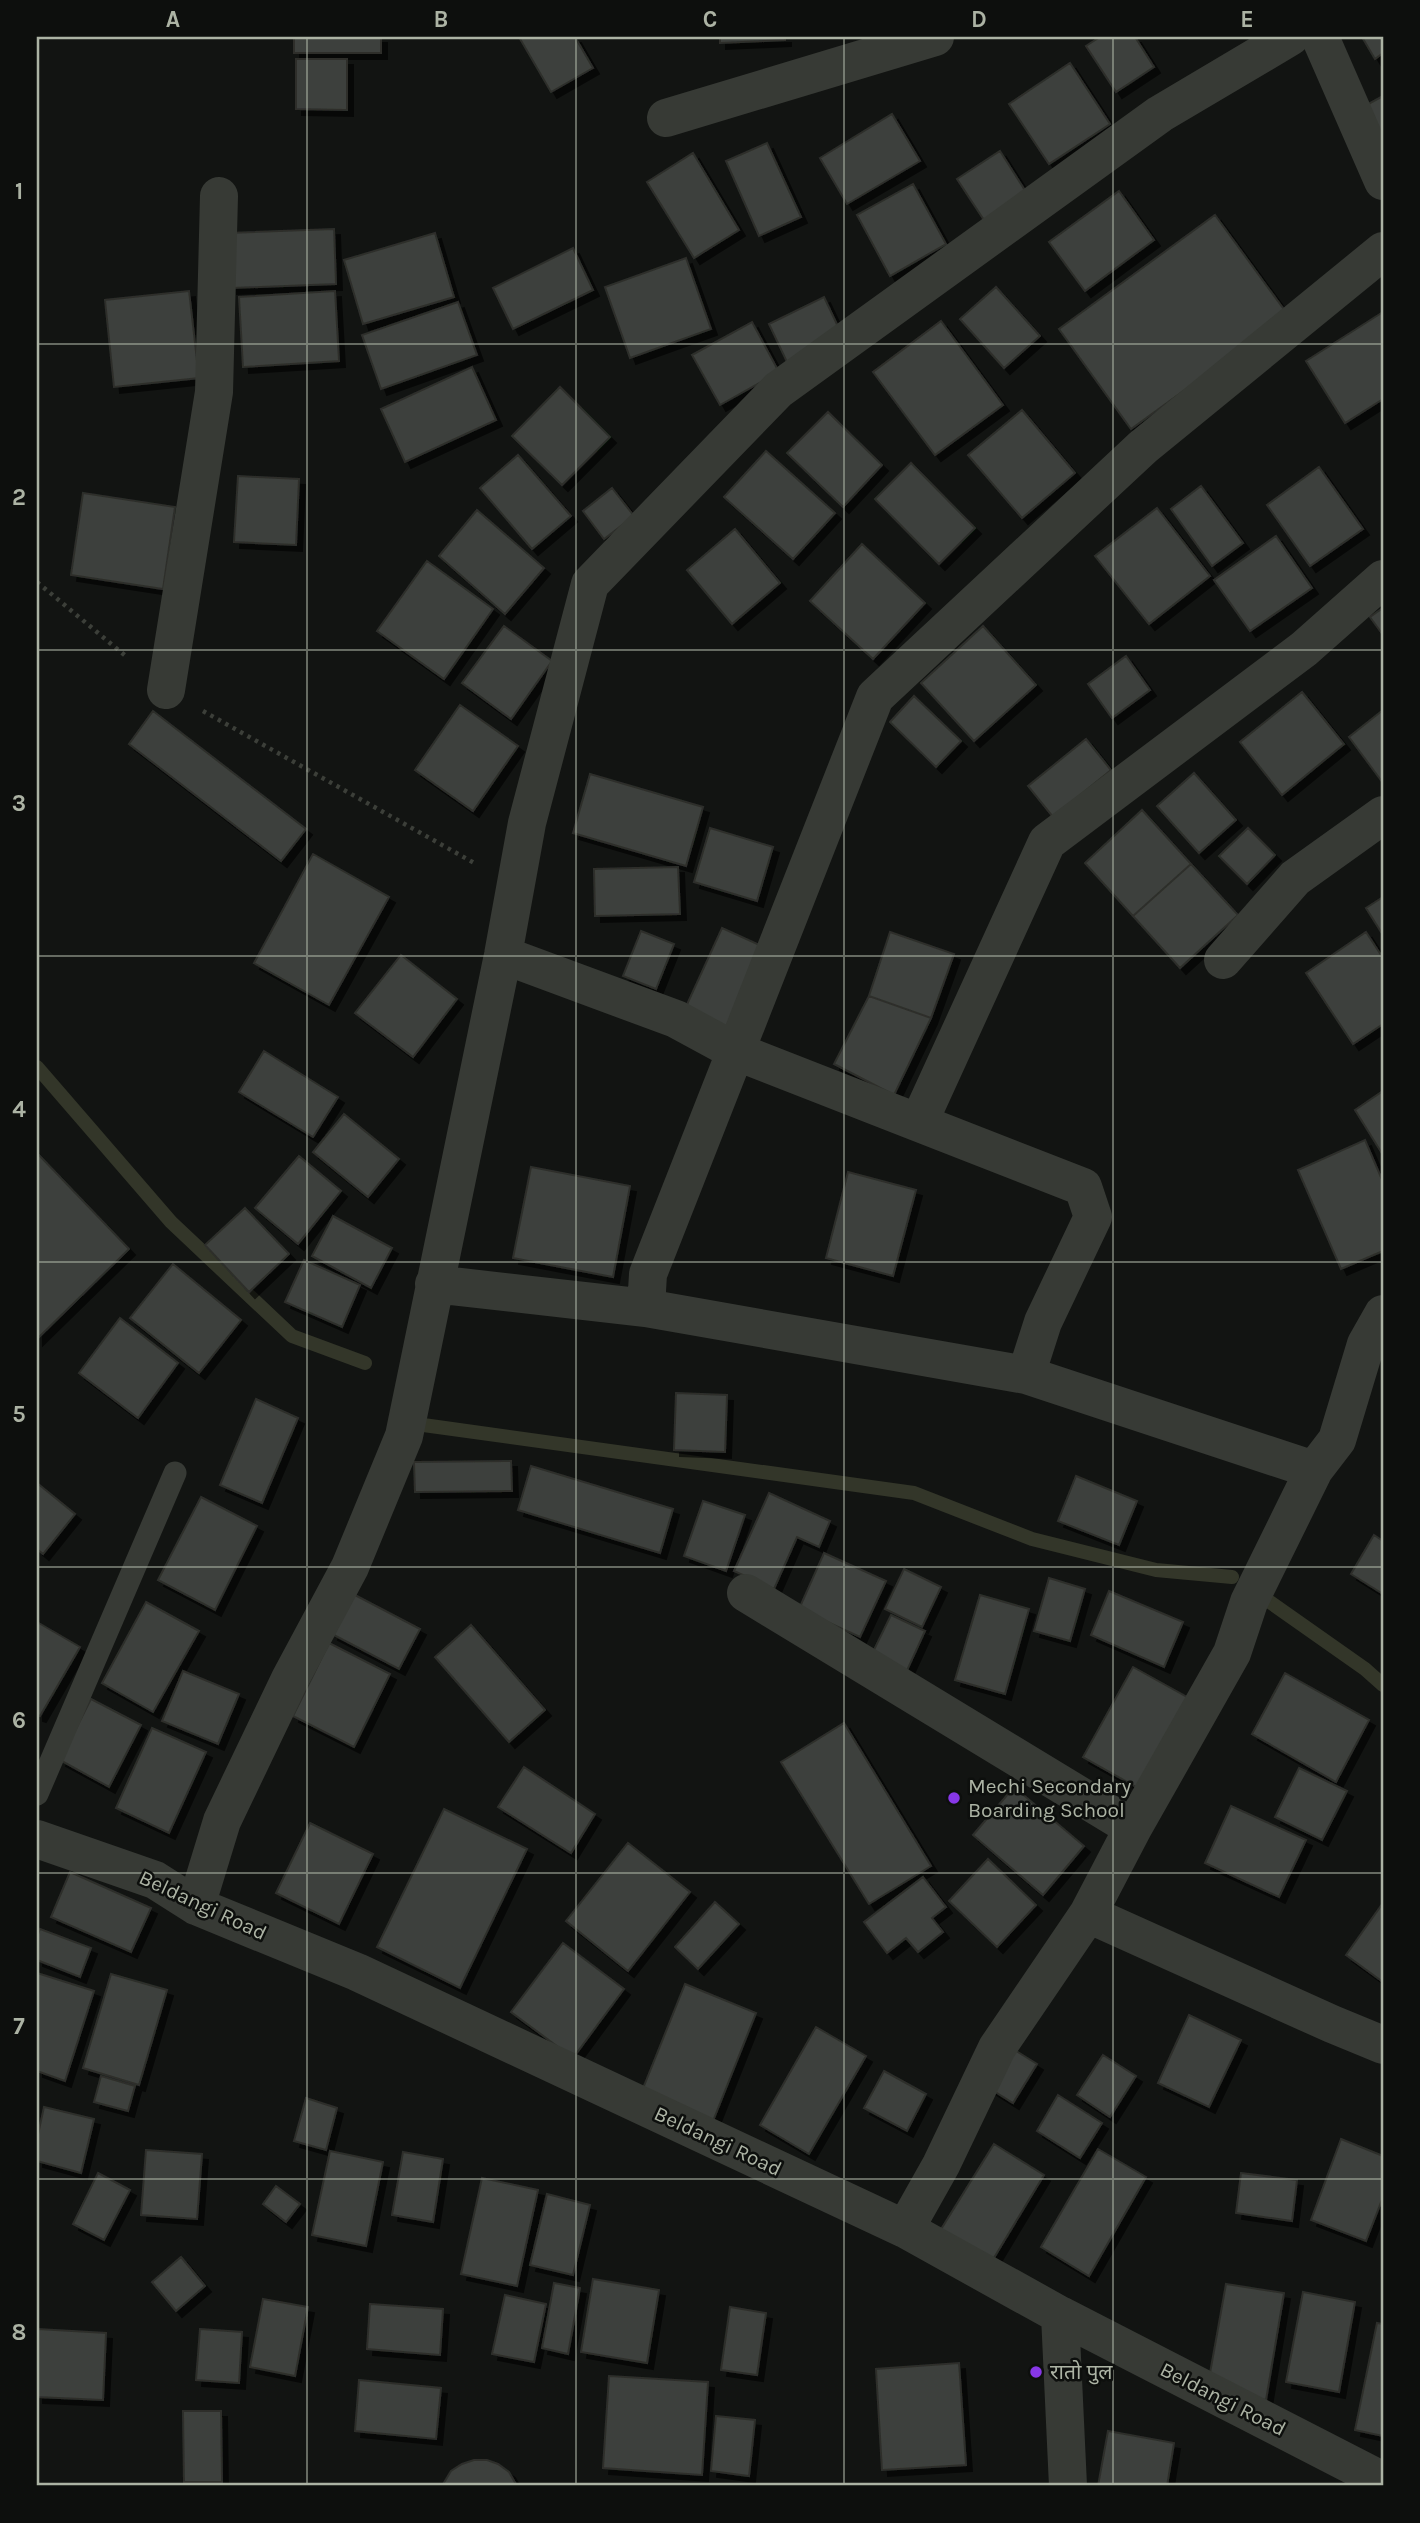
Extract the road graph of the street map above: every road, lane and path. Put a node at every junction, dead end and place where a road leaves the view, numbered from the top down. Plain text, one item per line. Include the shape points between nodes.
1 (935, 37) edge
2 (1290, 37) edge
3 (1320, 37) edge
4 (666, 118) dead end
5 (1383, 181) edge
6 (219, 197) dead end
7 (1383, 251) edge
8 (1383, 579) edge
9 (37, 582) edge
10 (166, 690) junction
11 (1383, 815) edge
12 (514, 886) junction
13 (503, 955) junction
14 (1223, 960) dead end
15 (735, 1051) junction
16 (919, 1122) junction
17 (433, 1284) junction
18 (646, 1308) junction
19 (1383, 1314) edge
20 (1026, 1375) junction
21 (1314, 1471) junction
22 (175, 1473) dead end
23 (746, 1593) dead end
24 (37, 1794) edge
25 (1133, 1828) junction
26 (37, 1839) edge
27 (196, 1906) junction
28 (1088, 1914) junction
29 (1383, 2045) edge
30 (905, 2229) junction
31 (1060, 2315) junction
32 (1383, 2481) edge
33 (1068, 2486) edge

1 - 4 street
2 - 12 street via 1160,114 778,390 590,584
3 - 5 street
6 - 10 street via 214,392
7 - 15 street via 1143,447 875,697
8 - 16 street via 1304,649 1046,842
9 - 10 path
10 - 12 path
11 - 14 street via 1295,878
12 - 13 street
13 - 15 street via 676,1019
13 - 17 street
15 - 16 street
15 - 18 street via 648,1275
16 - 20 street via 1083,1187 1093,1217 1043,1322
17 - 18 street
17 - 27 street via 404,1436 350,1567 222,1821
18 - 20 street
19 - 21 street via 1366,1344 1338,1440
20 - 21 street
21 - 25 street via 1249,1602 1232,1653
22 - 24 lane
23 - 25 street
25 - 28 street
26 - 27 street, Beldangi Road via 155,1880
27 - 30 street, Beldangi Road via 357,1972
28 - 29 street
28 - 30 street via 997,2048
30 - 31 street, Beldangi Road
31 - 32 street, Beldangi Road
31 - 33 street

